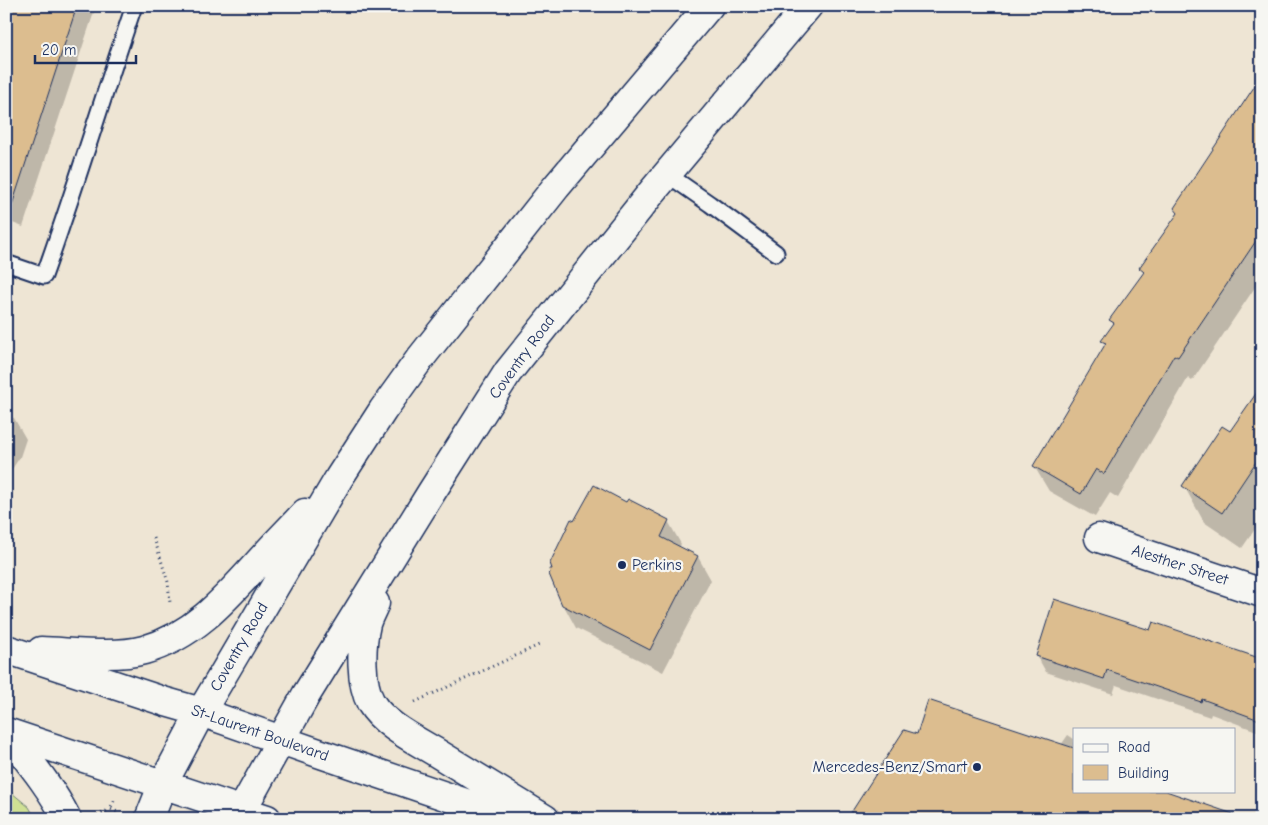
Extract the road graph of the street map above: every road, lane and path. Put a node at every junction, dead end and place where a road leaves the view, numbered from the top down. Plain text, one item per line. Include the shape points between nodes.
1 (134, 6) edge
2 (709, 6) edge
3 (808, 6) edge
4 (667, 174) junction
5 (776, 253) dead end
6 (6, 263) edge
7 (339, 478) junction
8 (431, 493) junction
9 (154, 538) dead end
10 (1099, 538) dead end
11 (1262, 593) edge
12 (171, 611) dead end
13 (539, 645) dead end
14 (7, 649) edge
15 (414, 702) dead end
16 (201, 712) junction
17 (6, 732) edge
18 (281, 740) junction
19 (163, 784) junction
20 (114, 800) dead end
21 (239, 814) edge
22 (137, 817) edge
23 (66, 819) edge
24 (267, 819) edge
25 (513, 819) edge
26 (545, 819) edge

1 - 6 lane via 44,276
2 - 7 main road, Coventry Road via 497,260 419,360
3 - 4 main road, Coventry Road
4 - 5 lane
4 - 8 main road, Coventry Road via 508,372
7 - 14 main road via 217,608 194,626 166,641 144,650 120,653
7 - 16 main road, Coventry Road
8 - 18 main road, Coventry Road
8 - 26 main road via 366,622 363,657 368,696 379,714 390,723
9 - 12 path via 168,582
10 - 11 main road, Alesther Street
13 - 15 path
14 - 16 main road, St-Laurent Boulevard
16 - 18 main road, St-Laurent Boulevard
16 - 19 main road, Coventry Road
17 - 19 main road
17 - 23 main road via 46,783
18 - 21 main road, Coventry Road
18 - 25 main road, St-Laurent Boulevard
19 - 21 main road
19 - 22 main road, Coventry Road
20 - 22 path via 110,810
21 - 24 main road

